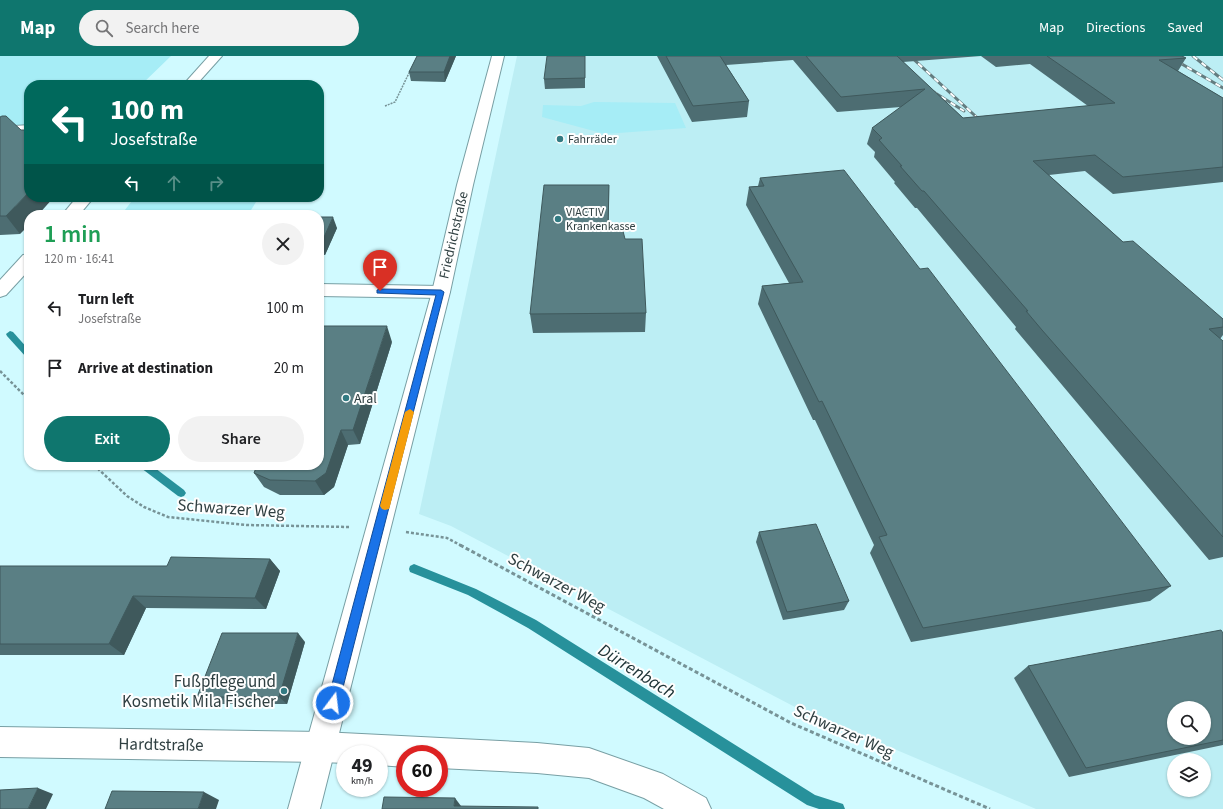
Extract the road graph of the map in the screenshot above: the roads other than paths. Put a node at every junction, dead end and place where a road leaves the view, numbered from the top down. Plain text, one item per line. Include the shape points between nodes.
1 (216, 56) edge
2 (498, 56) edge
3 (194, 80) edge
4 (24, 128) edge
5 (0, 130) edge
6 (82, 202) edge
7 (74, 210) edge
8 (24, 264) edge
9 (24, 286) edge
10 (1, 287) edge
11 (324, 290) edge
12 (441, 292) junction
13 (0, 742) edge
14 (322, 746) junction
15 (304, 809) edge
16 (695, 809) edge

1 - 3 main road
2 - 12 main road, Friedrichstraße
4 - 5 lane
6 - 7 main road
8 - 10 main road
9 - 10 main road
11 - 12 main road
12 - 14 main road, Friedrichstraße
13 - 14 main road, Hardtstraße
14 - 15 main road, Friedrichstraße
14 - 16 main road, Hardtstraße via 589,763 652,785

